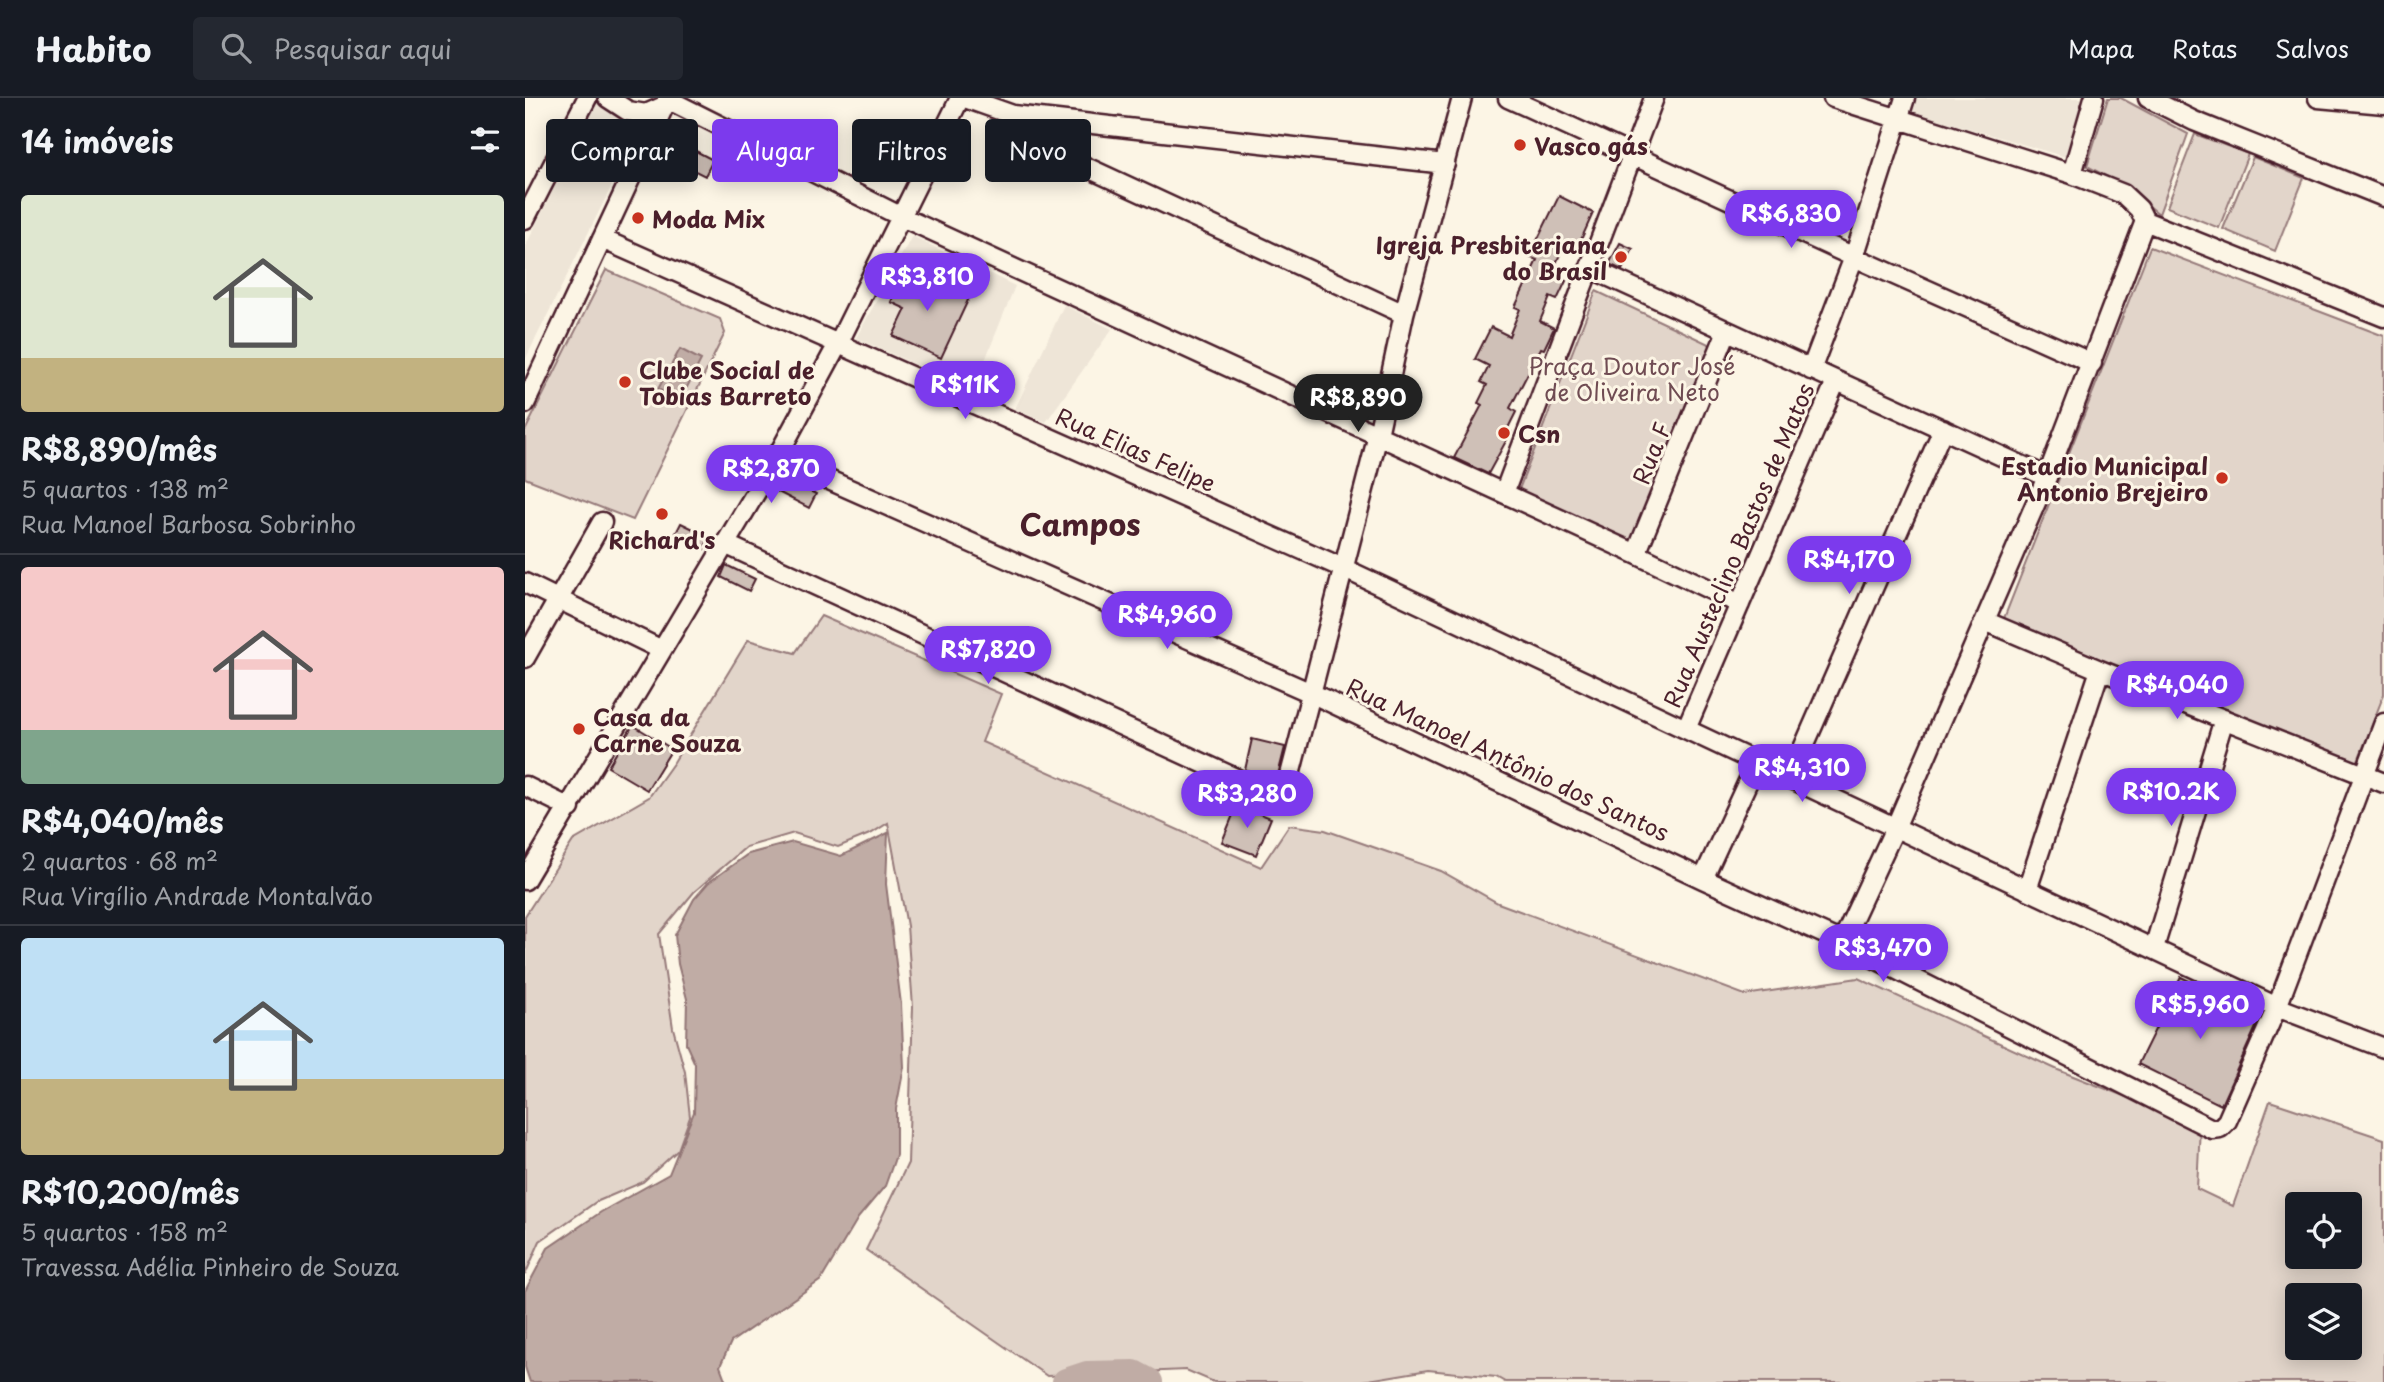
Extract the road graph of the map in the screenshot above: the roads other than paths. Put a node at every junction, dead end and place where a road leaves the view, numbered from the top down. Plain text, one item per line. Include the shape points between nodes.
1 (587, 98) edge
2 (608, 98) edge
3 (960, 98) edge
4 (965, 98) edge
5 (1462, 98) edge
6 (1508, 98) edge
7 (1654, 98) edge
8 (1833, 98) edge
9 (1905, 98) edge
10 (2094, 98) edge
11 (2148, 98) edge
12 (2318, 98) edge
13 (2340, 99) edge
14 (666, 101) edge
15 (2384, 103) edge
16 (1013, 115) junction
17 (1898, 119) junction
18 (1632, 155) junction
19 (1445, 164) junction
20 (2072, 174) junction
21 (2384, 197) edge
22 (900, 216) junction
23 (525, 219) edge
24 (2145, 221) junction
25 (602, 239) junction
26 (1854, 257) junction
27 (1590, 268) junction
28 (1404, 314) junction
29 (2384, 317) edge
30 (1727, 331) junction
31 (838, 344) junction
32 (2092, 363) junction
33 (1811, 370) junction
34 (1836, 381) junction
35 (525, 404) edge
36 (1943, 429) junction
37 (1378, 435) junction
38 (777, 457) junction
39 (2047, 477) junction
40 (1504, 493) junction
41 (603, 522) dead end
42 (725, 544) junction
43 (1636, 554) junction
44 (1343, 568) junction
45 (525, 583) edge
46 (558, 599) junction
47 (1740, 604) junction
48 (1985, 621) junction
49 (662, 650) junction
50 (525, 658) edge
51 (2100, 670) junction
52 (1311, 693) junction
53 (2224, 719) junction
54 (2384, 723) edge
55 (1686, 729) junction
56 (1757, 762) junction
57 (2364, 775) junction
58 (1790, 778) junction
59 (2384, 783) edge
60 (525, 786) edge
61 (570, 808) junction
62 (1895, 828) junction
63 (1703, 879) junction
64 (525, 880) edge
65 (2027, 890) junction
66 (1842, 942) junction
67 (2154, 948) junction
68 (2277, 1007) junction
69 (2384, 1048) edge

1 - 23 street
2 - 14 street via 628,111 646,114
3 - 22 street
4 - 16 street
5 - 19 street
6 - 18 street
7 - 18 street
8 - 17 street
9 - 17 street
10 - 20 street
11 - 21 street
12 - 13 street
13 - 15 street
14 - 22 street
14 - 25 street
16 - 19 street
16 - 28 street via 1034,143
17 - 20 street
17 - 26 street
18 - 26 street
18 - 27 street
19 - 28 street
20 - 24 street via 2123,194
22 - 31 street
22 - 37 street
24 - 29 street
24 - 32 street
25 - 31 street, Rua Elias Felipe
25 - 35 street
26 - 32 street
26 - 33 street
27 - 30 street
27 - 40 street
28 - 37 street
30 - 33 street
30 - 43 street, Rua F
31 - 38 street
31 - 44 street, Rua Elias Felipe
32 - 39 street
33 - 34 street
34 - 36 street
34 - 47 street, Rua Austeclino Bastos de Matos
36 - 39 street
36 - 58 street
37 - 40 street
37 - 44 street
38 - 42 street
38 - 52 street, Rua Manoel Antônio dos Santos
39 - 48 street
40 - 43 street
41 - 46 street
42 - 49 street
42 - 52 street via 1266,792 1276,794 1286,787
43 - 47 street
44 - 52 street
44 - 55 street, Rua Elias Felipe
45 - 46 street
46 - 49 street
46 - 50 street
47 - 55 street, Rua Austeclino Bastos de Matos
48 - 51 street
48 - 62 street
49 - 61 street
51 - 53 street
51 - 65 street
52 - 63 street, Rua Manoel Antônio dos Santos
53 - 57 street
53 - 67 street
54 - 57 street
55 - 56 street, Rua Elias Felipe
56 - 58 street, Rua Elias Felipe
56 - 63 street
57 - 59 street
57 - 68 street
58 - 62 street, Rua Elias Felipe
60 - 61 street
61 - 64 street
62 - 65 street, Rua Elias Felipe
62 - 66 street
63 - 66 street, Rua Manoel Antônio dos Santos
65 - 67 street, Rua Elias Felipe
66 - 68 street, Rua Manoel Antônio dos Santos via 2207,1128 2220,1128 2227,1121
67 - 68 street, Rua Elias Felipe
68 - 69 street, Rua Elias Felipe

